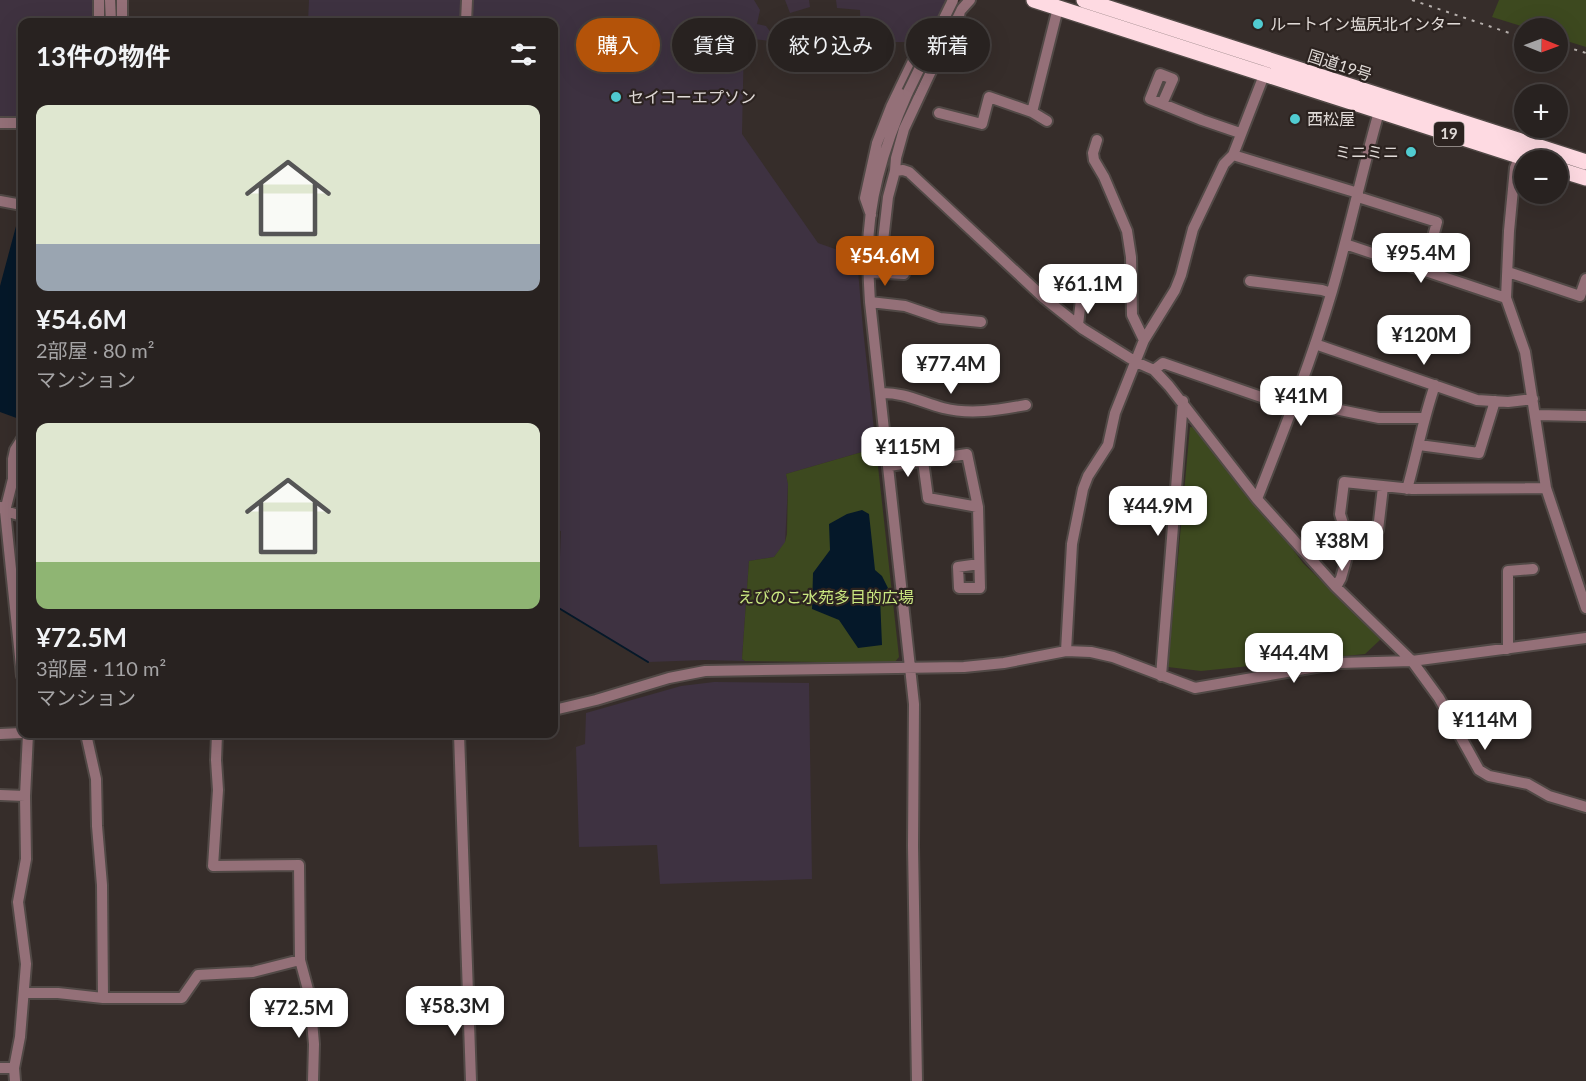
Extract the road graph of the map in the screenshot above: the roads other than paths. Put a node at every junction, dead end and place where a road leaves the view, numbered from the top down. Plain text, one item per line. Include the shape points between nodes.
1 (99, 0) edge
2 (110, 0) edge
3 (122, 0) edge
4 (467, 0) edge
5 (953, 0) edge
6 (970, 0) edge
7 (1034, 0) edge
8 (1084, 0) edge
9 (1058, 8) junction
10 (960, 10) junction
11 (99, 18) edge
12 (111, 18) edge
13 (122, 18) edge
14 (465, 18) edge
15 (1267, 67) junction
16 (1162, 104) dead end
17 (1381, 105) junction
18 (939, 112) dead end
19 (1032, 112) junction
20 (1047, 121) dead end
21 (0, 123) edge
22 (18, 123) edge
23 (1240, 133) junction
24 (1097, 140) dead end
25 (1514, 150) edge
26 (1233, 155) junction
27 (1568, 160) edge
28 (1586, 162) edge
29 (895, 171) junction
30 (1568, 172) edge
31 (1514, 178) edge
32 (1586, 178) edge
33 (1358, 195) junction
34 (0, 201) edge
35 (18, 204) edge
36 (872, 218) junction
37 (1345, 244) junction
38 (868, 250) junction
39 (1424, 270) junction
40 (869, 272) junction
41 (1508, 272) junction
42 (904, 274) dead end
43 (1586, 279) edge
44 (1250, 281) dead end
45 (1131, 286) junction
46 (1331, 293) junction
47 (1506, 298) junction
48 (870, 302) junction
49 (981, 322) dead end
50 (1078, 325) junction
51 (1144, 340) junction
52 (1315, 344) junction
53 (1136, 362) junction
54 (1154, 370) junction
55 (1435, 385) junction
56 (880, 393) junction
57 (1533, 399) junction
58 (1183, 401) junction
59 (1495, 401) junction
60 (1295, 404) junction
61 (1026, 405) dead end
62 (1536, 415) junction
63 (1586, 416) edge
64 (1424, 418) junction
65 (18, 445) edge
66 (1419, 445) junction
67 (923, 461) junction
68 (889, 466) junction
69 (1383, 487) junction
70 (1546, 488) junction
71 (1407, 489) junction
72 (1257, 499) junction
73 (978, 507) junction
74 (2, 509) edge
75 (18, 515) edge
76 (1344, 527) junction
77 (979, 564) dead end
78 (1533, 569) dead end
79 (1336, 587) junction
80 (1586, 608) edge
81 (1586, 638) edge
82 (18, 643) edge
83 (1508, 648) junction
84 (1066, 651) junction
85 (1412, 661) junction
86 (910, 668) junction
87 (1161, 676) junction
88 (558, 709) edge
89 (18, 733) edge
90 (0, 734) edge
91 (28, 738) edge
92 (87, 738) edge
93 (217, 738) edge
94 (459, 738) edge
95 (0, 795) edge
96 (25, 796) junction
97 (1586, 807) edge
98 (300, 960) junction
99 (24, 993) junction
100 (103, 999) junction
101 (0, 1068) edge
102 (14, 1068) junction
103 (15, 1081) edge
104 (313, 1081) edge
105 (471, 1081) edge
106 (917, 1081) edge

1 - 11 street
2 - 12 street
3 - 13 street
4 - 14 street
5 - 36 street, bridge via 888,142
6 - 10 street
7 - 9 highway, 国道19号 / 19
8 - 15 highway, 国道19号 / 19
9 - 15 highway, 国道19号 / 19
9 - 19 street
10 - 29 street via 904,129
10 - 36 street via 927,32 891,106 877,143 865,198
15 - 17 highway, 国道19号 / 19
15 - 23 street
16 - 23 street
17 - 25 highway, 国道19号 / 19
17 - 33 street
18 - 19 street via 982,124 989,98
19 - 20 street
21 - 22 street
23 - 26 street
24 - 45 street via 1095,160 1127,231
26 - 33 street
26 - 51 street via 1224,164 1193,229 1175,290
27 - 28 highway, 国道19号 / 19
29 - 38 street via 883,241
29 - 50 street via 909,172
30 - 32 highway
31 - 41 street
33 - 37 street
33 - 39 street via 1437,222
34 - 35 street
36 - 38 street
37 - 39 street
37 - 46 street
38 - 40 street
39 - 47 street
40 - 42 street
40 - 48 street
41 - 43 street via 1580,296
41 - 47 street
44 - 46 street
45 - 50 street via 1084,274
45 - 51 street via 1132,315
46 - 52 street
47 - 57 street via 1525,352
48 - 49 street via 905,306 940,318
48 - 56 street
50 - 53 street
51 - 53 street
52 - 55 street
52 - 60 street
53 - 54 street
53 - 84 street via 1115,413 1108,445 1083,489 1072,544
54 - 58 street
54 - 60 street via 1163,363
55 - 59 street via 1477,400
55 - 64 street
56 - 61 street via 896,392 945,408 983,412
56 - 68 street
57 - 59 street
57 - 62 street
58 - 72 street
58 - 87 street
59 - 66 street via 1479,453
60 - 64 street via 1379,418
60 - 72 street
62 - 63 street
62 - 70 street
64 - 66 street
65 - 74 street via 13,479
66 - 71 street
67 - 68 street
67 - 73 street via 928,498
67 - 73 street via 967,454
68 - 86 street
69 - 71 street
69 - 76 street via 1377,530
69 - 76 street via 1344,482 1340,514
70 - 71 street
70 - 80 street
72 - 79 street
73 - 77 street
74 - 75 street
74 - 82 street
76 - 79 street via 1350,546
78 - 83 street via 1508,571
79 - 85 street
81 - 83 street
83 - 85 street
84 - 86 street via 1004,663
84 - 87 street via 1113,657
85 - 87 street via 1339,663 1195,688
85 - 97 street via 1439,698 1479,770
86 - 88 street via 705,671
86 - 106 street via 914,704
89 - 90 street
91 - 96 street
92 - 100 street via 96,779
93 - 98 street via 213,866 299,865
94 - 105 street
95 - 96 street
96 - 99 street via 26,859 18,902 26,964
98 - 100 street via 253,972 198,975 182,998
98 - 104 street via 310,997
99 - 100 street
99 - 102 street
101 - 102 street
102 - 103 street

